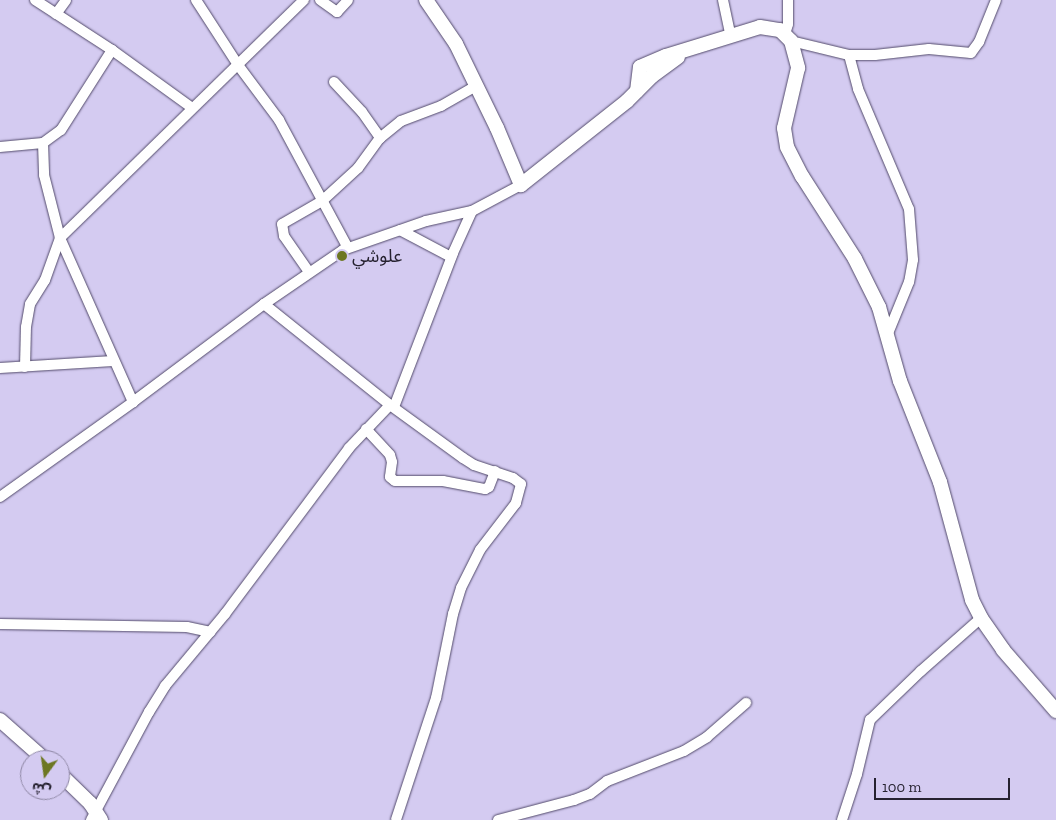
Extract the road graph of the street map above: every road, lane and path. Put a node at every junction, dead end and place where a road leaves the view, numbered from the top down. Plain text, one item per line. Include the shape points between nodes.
1 (35, 0) edge
2 (66, 0) edge
3 (196, 0) edge
4 (304, 0) edge
5 (320, 0) edge
6 (348, 0) edge
7 (426, 0) edge
8 (723, 0) edge
9 (788, 0) edge
10 (996, 0) edge
11 (56, 14) junction
12 (731, 36) junction
13 (788, 38) junction
14 (112, 50) junction
15 (849, 55) junction
16 (238, 64) junction
17 (334, 82) dead end
18 (476, 86) junction
19 (192, 108) junction
20 (380, 138) junction
21 (44, 143) junction
22 (0, 147) edge
23 (521, 185) junction
24 (322, 201) junction
25 (472, 212) junction
26 (400, 230) junction
27 (60, 238) junction
28 (348, 248) junction
29 (451, 257) junction
30 (310, 272) junction
31 (264, 304) junction
32 (887, 336) junction
33 (113, 361) junction
34 (25, 367) junction
35 (0, 368) edge
36 (133, 402) junction
37 (392, 406) junction
38 (366, 430) junction
39 (496, 472) junction
40 (0, 497) edge
41 (981, 618) junction
42 (0, 624) edge
43 (210, 632) junction
44 (746, 703) dead end
45 (1056, 711) edge
46 (0, 720) edge
47 (34, 750) edge
48 (70, 784) edge
49 (96, 817) edge
50 (396, 820) edge
51 (498, 820) edge
52 (842, 820) edge

1 - 11 street
2 - 11 street
3 - 16 street
4 - 16 street
5 - 6 street via 337,12
7 - 18 street via 444,23
8 - 12 street
9 - 13 street
10 - 15 street via 979,42 971,53 929,49
11 - 14 street
12 - 13 street via 767,26 780,30
12 - 23 street via 644,64 638,72 637,91 627,101
13 - 15 street
13 - 32 street via 798,68 784,128 785,143 871,289
14 - 19 street
14 - 21 street via 61,130
15 - 32 street via 858,90 909,209 913,260 909,282
16 - 19 street
16 - 24 street via 279,120
17 - 20 street via 362,112
18 - 20 street via 441,106 401,121
18 - 23 street
19 - 27 street
20 - 24 street via 358,168
21 - 22 street
21 - 27 street via 44,175
23 - 25 street
24 - 28 street
24 - 30 street via 282,224 283,233
25 - 26 street
25 - 29 street
26 - 28 street
26 - 29 street
27 - 33 street
27 - 34 street via 46,280 30,304
28 - 30 street
29 - 37 street
30 - 31 street
31 - 36 street
31 - 37 street
32 - 41 street via 900,381 940,482 969,588
33 - 34 street
33 - 36 street
34 - 35 street
36 - 40 street
37 - 38 street
37 - 39 street via 469,462
38 - 39 street via 390,456 390,477 395,481 439,480 485,489
38 - 43 street
39 - 50 street via 520,482 520,492 516,504 472,562 461,588 436,698
41 - 45 street via 1014,665
41 - 52 street via 870,720
42 - 43 street via 187,627
43 - 49 street via 161,692
44 - 51 street via 707,737 684,751 607,781 590,794 574,800
46 - 47 street
48 - 49 street via 90,803

